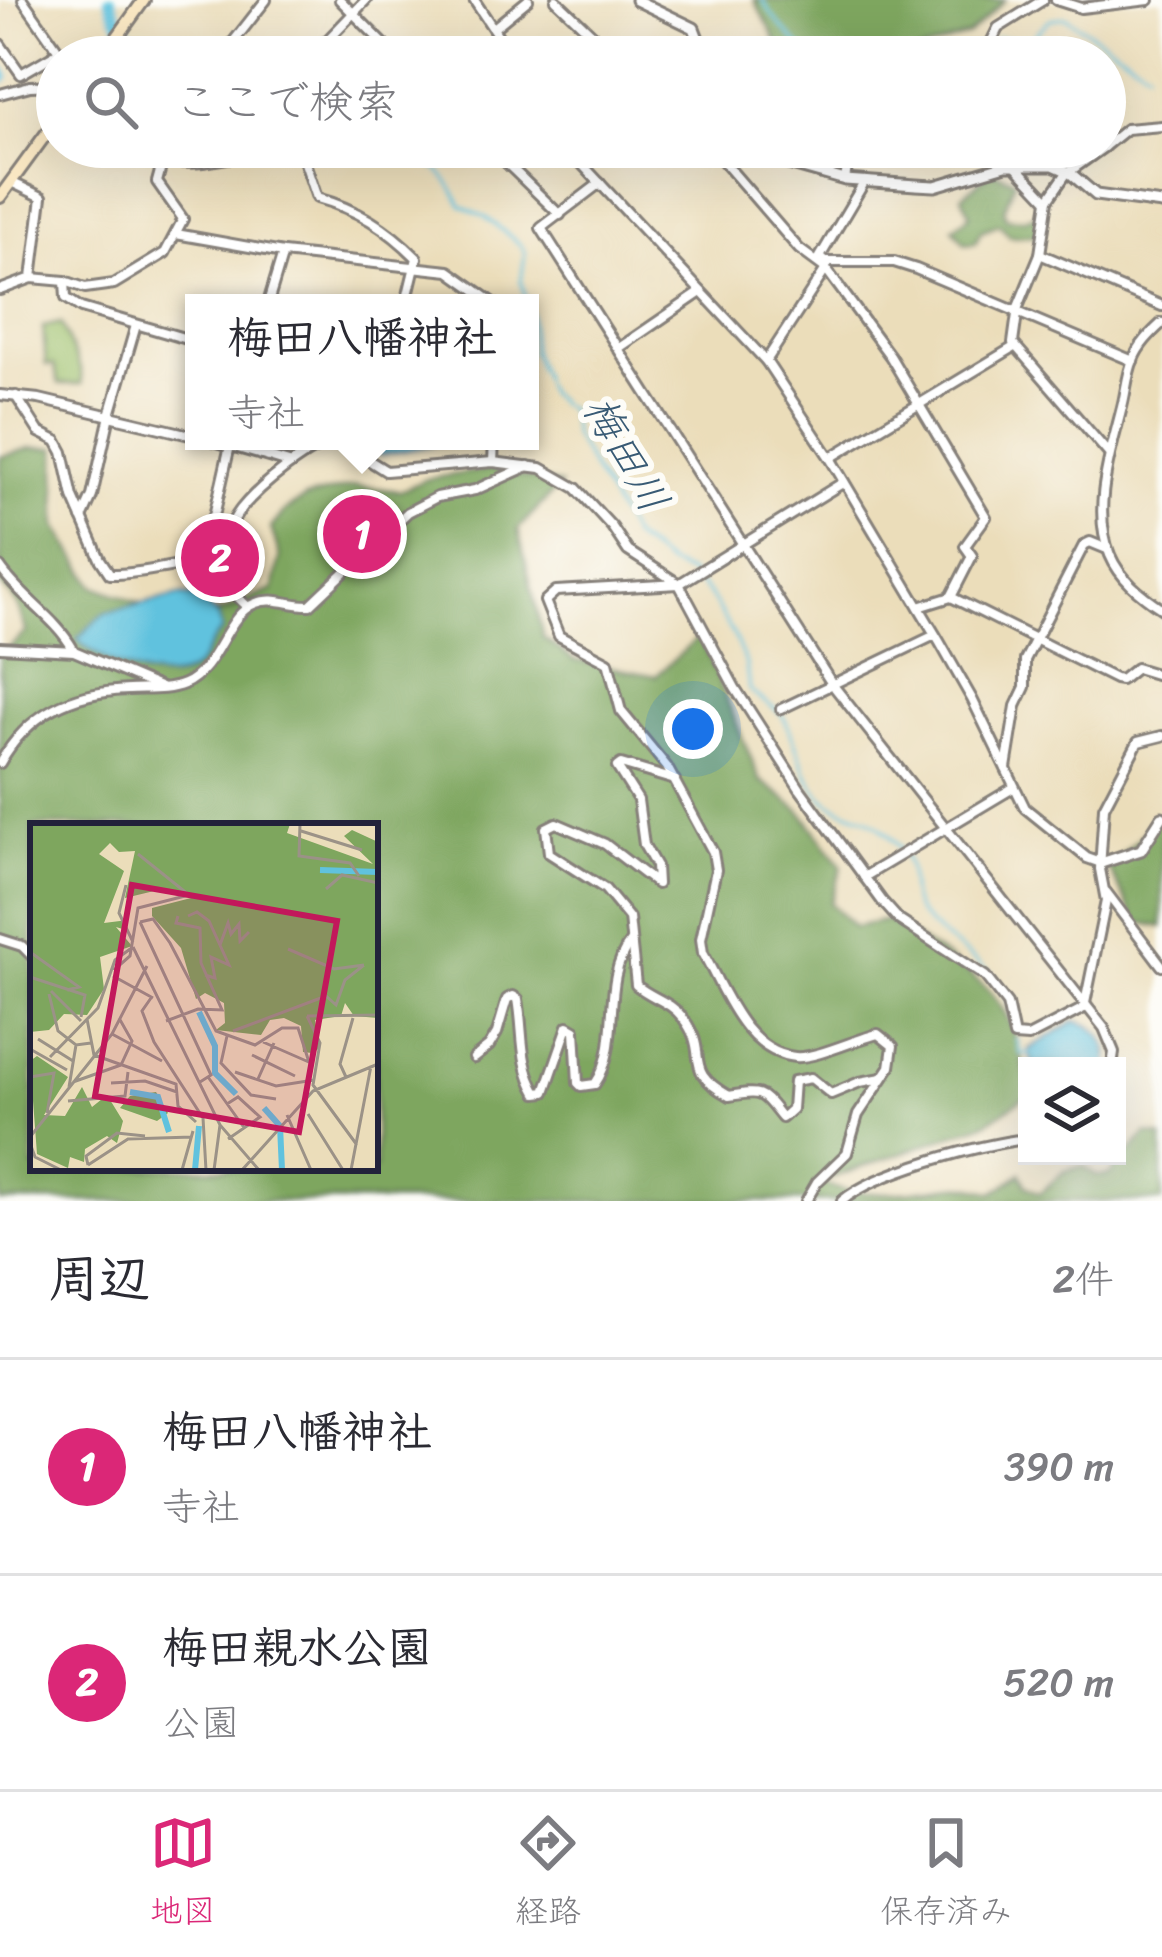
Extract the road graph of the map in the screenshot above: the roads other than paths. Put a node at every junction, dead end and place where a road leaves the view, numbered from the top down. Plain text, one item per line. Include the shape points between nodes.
1 (22, 0) edge
2 (144, 0) edge
3 (266, 0) edge
4 (340, 0) edge
5 (366, 0) edge
6 (474, 0) edge
7 (528, 0) edge
8 (556, 0) edge
9 (635, 0) edge
10 (1043, 0) edge
11 (1056, 0) edge
12 (1149, 0) edge
13 (353, 13) junction
14 (495, 27) junction
15 (48, 36) edge
16 (118, 36) edge
17 (238, 36) edge
18 (331, 36) edge
19 (377, 36) edge
20 (500, 36) edge
21 (594, 36) edge
22 (697, 36) edge
23 (994, 36) edge
24 (0, 44) edge
25 (36, 67) edge
26 (36, 86) edge
27 (0, 94) edge
28 (1162, 126) edge
29 (1126, 128) edge
30 (36, 148) edge
31 (161, 168) edge
32 (306, 168) edge
33 (512, 168) edge
34 (586, 168) edge
35 (732, 168) edge
36 (803, 168) edge
37 (847, 168) edge
38 (1000, 168) edge
39 (1014, 168) edge
40 (1060, 168) edge
41 (1075, 168) edge
42 (1069, 172) junction
43 (845, 180) junction
44 (866, 181) junction
45 (11, 182) junction
46 (600, 183) junction
47 (0, 197) edge
48 (1048, 200) junction
49 (1162, 204) edge
50 (560, 214) junction
51 (176, 234) junction
52 (283, 253) junction
53 (1040, 254) junction
54 (827, 266) junction
55 (416, 268) junction
56 (32, 278) junction
57 (64, 281) junction
58 (0, 290) edge
59 (701, 292) junction
60 (271, 294) edge
61 (409, 294) edge
62 (481, 294) edge
63 (1162, 306) edge
64 (1018, 313) junction
65 (1162, 323) edge
66 (136, 325) junction
67 (185, 339) edge
68 (1014, 347) junction
69 (619, 348) junction
70 (766, 361) junction
71 (1133, 361) junction
72 (0, 395) edge
73 (16, 396) junction
74 (918, 404) junction
75 (110, 415) junction
76 (185, 434) edge
77 (228, 450) edge
78 (251, 450) edge
79 (313, 450) edge
80 (352, 450) edge
81 (494, 450) edge
82 (1108, 454) junction
83 (830, 458) junction
84 (493, 461) junction
85 (289, 463) junction
86 (529, 466) junction
87 (844, 482) junction
88 (82, 518) junction
89 (744, 544) junction
90 (1107, 549) junction
91 (199, 561) junction
92 (0, 567) edge
93 (679, 584) junction
94 (951, 597) junction
95 (248, 607) junction
96 (919, 607) junction
97 (1162, 609) edge
98 (934, 635) junction
99 (1036, 640) junction
100 (0, 647) edge
101 (74, 650) junction
102 (1162, 676) edge
103 (832, 684) junction
104 (162, 689) junction
105 (781, 709) dead end
106 (1162, 736) edge
107 (0, 763) edge
108 (1005, 769) junction
109 (675, 780) junction
110 (1013, 788) junction
111 (1162, 818) edge
112 (944, 829) junction
113 (1101, 863) junction
114 (864, 877) junction
115 (1105, 891) junction
116 (0, 939) edge
117 (632, 940) junction
118 (30, 954) edge
119 (1162, 966) edge
120 (1084, 1007) junction
121 (1112, 1057) edge
122 (474, 1058) dead end
123 (884, 1078) junction
124 (1018, 1140) edge
125 (806, 1201) edge
126 (842, 1201) edge

1 - 15 street
2 - 16 main road
3 - 17 street
4 - 13 street
5 - 13 street
6 - 14 street
7 - 14 street
8 - 21 street
9 - 22 street
10 - 23 street
11 - 12 street via 1081,8
13 - 18 street
13 - 19 street
14 - 20 street
24 - 25 street via 21,74
26 - 27 street
28 - 29 street
30 - 45 main road
31 - 51 street via 157,182 183,219
32 - 55 street via 317,198 379,225 417,258
33 - 50 street
34 - 46 street
35 - 54 street via 799,249
36 - 43 street
37 - 43 street
38 - 44 street via 935,186
39 - 48 street
40 - 42 street
41 - 42 street
42 - 48 street
42 - 49 street via 1096,195
43 - 44 street
44 - 54 street via 820,257
45 - 47 main road
45 - 56 street via 42,197
46 - 50 street
46 - 59 street
48 - 53 street
50 - 69 street via 541,228
51 - 52 street
51 - 57 street via 165,253 114,284 86,289
52 - 55 street
52 - 60 street
53 - 63 street
53 - 64 street
54 - 64 street via 894,262
54 - 70 street
54 - 74 street
55 - 61 street
55 - 62 street via 449,271
56 - 57 street
56 - 58 street
57 - 66 street via 67,298 81,308
59 - 69 street
59 - 70 street
64 - 68 street
64 - 71 street
65 - 71 street
66 - 67 street
66 - 75 street
68 - 74 street
68 - 82 street
69 - 89 street
70 - 83 street
71 - 82 street
72 - 73 street
73 - 75 street
73 - 88 street via 63,452
74 - 83 street
74 - 94 street via 986,517 966,541 972,556
75 - 76 street
75 - 88 street
77 - 91 street
78 - 85 street
79 - 85 street
80 - 84 street via 386,471
81 - 84 street
82 - 90 street
83 - 87 street
84 - 86 street
85 - 91 street
86 - 93 street via 569,483 628,550
86 - 95 street via 408,512 310,605 268,600
87 - 89 street
87 - 96 street
88 - 91 street via 110,574
89 - 93 street
89 - 103 street
90 - 97 street via 1127,583
90 - 99 street via 1084,545
91 - 95 street
92 - 101 street
93 - 109 street via 556,591 545,601 559,636 608,662 621,711
93 - 114 street via 735,688
94 - 96 street
94 - 99 street
95 - 104 street via 203,673
96 - 98 street
98 - 103 street
98 - 108 street
99 - 102 street via 1115,679 1136,668
99 - 108 street
100 - 101 street
101 - 104 street
103 - 105 street
103 - 112 street
104 - 107 street via 116,691 45,710
106 - 113 street via 1138,742 1107,798
108 - 110 street
109 - 117 street via 617,767 638,800 657,884 605,844 556,823 546,828 549,853 605,889 629,918
109 - 123 street via 716,870 703,953 746,1030 796,1057 885,1036 894,1056
110 - 112 street
110 - 113 street via 1025,808
111 - 113 street via 1142,850
112 - 114 street
112 - 120 street
113 - 115 street
114 - 120 street via 899,920 985,976 1007,1004 1016,1037
115 - 119 street
115 - 120 street
116 - 118 street
117 - 122 street via 615,974 605,1064 595,1084 578,1082 575,1030 568,1026 545,1092 537,1093 525,1070 513,996 489,1046
117 - 123 street via 636,985 682,1017 699,1052 698,1072 725,1095 759,1092 782,1118 792,1109 794,1082 811,1078 831,1094
120 - 121 street via 1112,1041
123 - 125 street via 858,1115 847,1153
124 - 126 street via 866,1183

